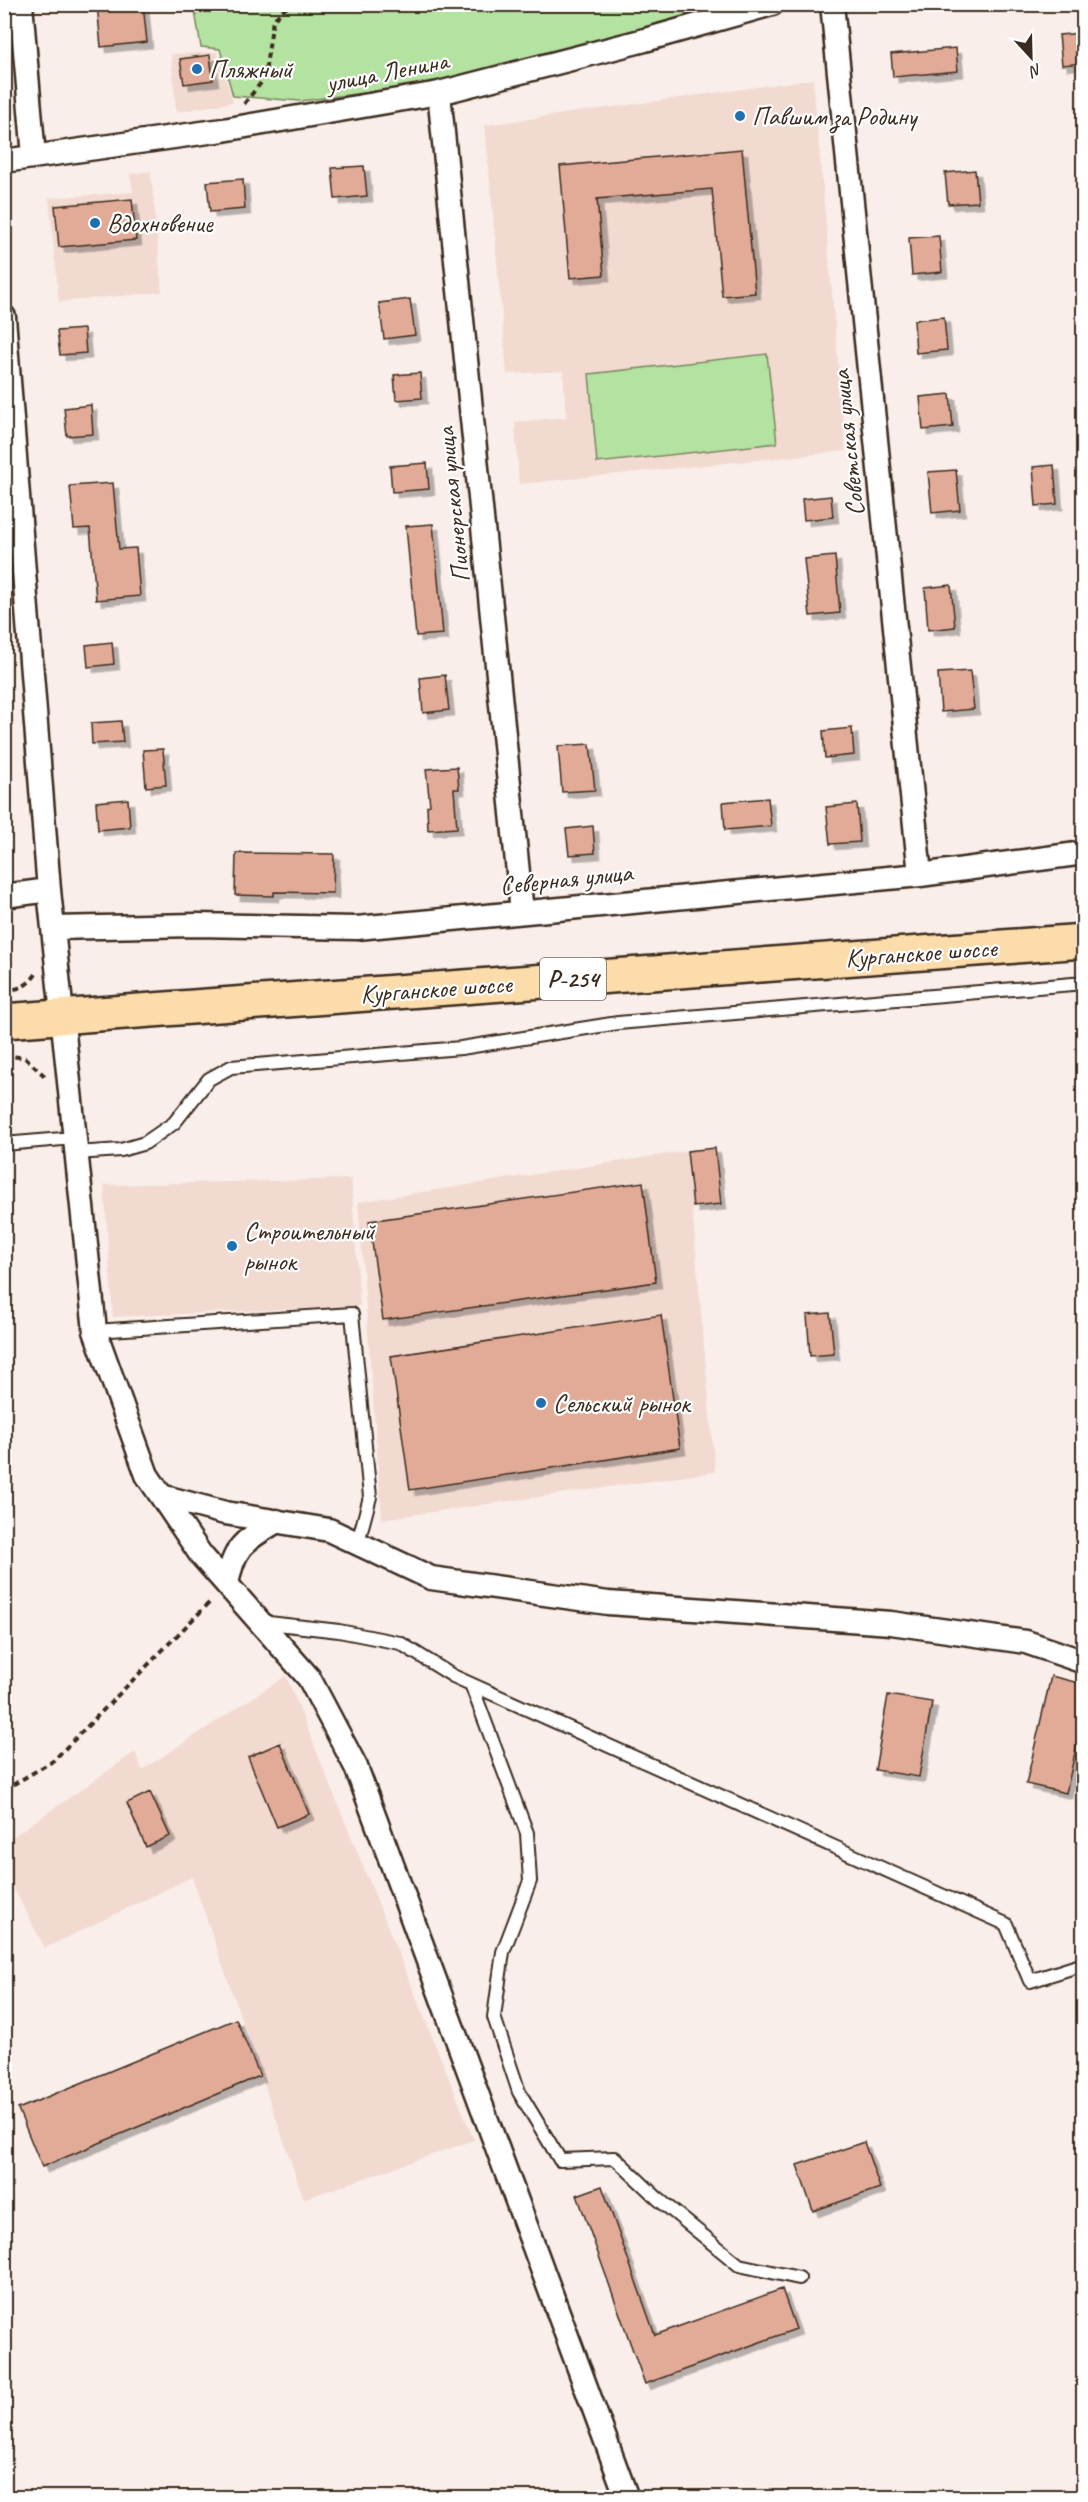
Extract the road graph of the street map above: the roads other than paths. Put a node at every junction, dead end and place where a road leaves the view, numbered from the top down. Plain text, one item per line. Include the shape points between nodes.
1 (21, 4) edge
2 (772, 4) edge
3 (832, 4) edge
4 (13, 25) edge
5 (439, 93) junction
6 (34, 157) junction
7 (4, 161) edge
8 (4, 316) edge
9 (1083, 853) edge
10 (920, 875) junction
11 (49, 890) junction
12 (4, 896) edge
13 (522, 912) junction
14 (52, 928) junction
15 (1083, 941) edge
16 (1083, 983) edge
17 (62, 1016) junction
18 (4, 1021) edge
19 (4, 1143) edge
20 (75, 1146) junction
21 (94, 1331) junction
22 (161, 1496) junction
23 (277, 1521) junction
24 (358, 1542) junction
25 (227, 1584) junction
26 (260, 1622) junction
27 (1083, 1662) edge
28 (471, 1684) junction
29 (1083, 1964) edge
30 (799, 2278) dead end
31 (627, 2498) edge

1 - 4 street
2 - 5 street, улица Ленина
3 - 10 street, Советская улица
4 - 6 street
5 - 6 street, улица Ленина
5 - 13 street, Пионерская улица
6 - 7 street, улица Ленина
8 - 11 street
9 - 10 street, Северная улица
10 - 13 street, Северная улица
11 - 12 street
11 - 14 street
13 - 14 street, Северная улица via 357,928
14 - 17 street
15 - 17 main road, Курганское шоссе / Р-254
16 - 20 lane via 618,1023 461,1048 231,1068 209,1079 174,1123 145,1143 121,1150
17 - 18 main road, Курганское шоссе / Р-254
17 - 20 street
19 - 20 lane
20 - 21 street
21 - 22 street via 147,1475
21 - 24 lane via 352,1314 370,1497
22 - 23 street via 225,1513
22 - 25 street via 201,1555
23 - 24 street via 329,1530
23 - 25 street via 245,1540 231,1561
24 - 27 street via 431,1578 608,1603 891,1623 1026,1642
25 - 26 street
26 - 28 lane via 339,1630 400,1643
26 - 31 street via 309,1678 356,1767
28 - 29 lane via 1006,1924 1030,1981
28 - 30 lane via 527,1833 530,1881 503,1952 494,2017 519,2092 561,2160 615,2158 739,2265

